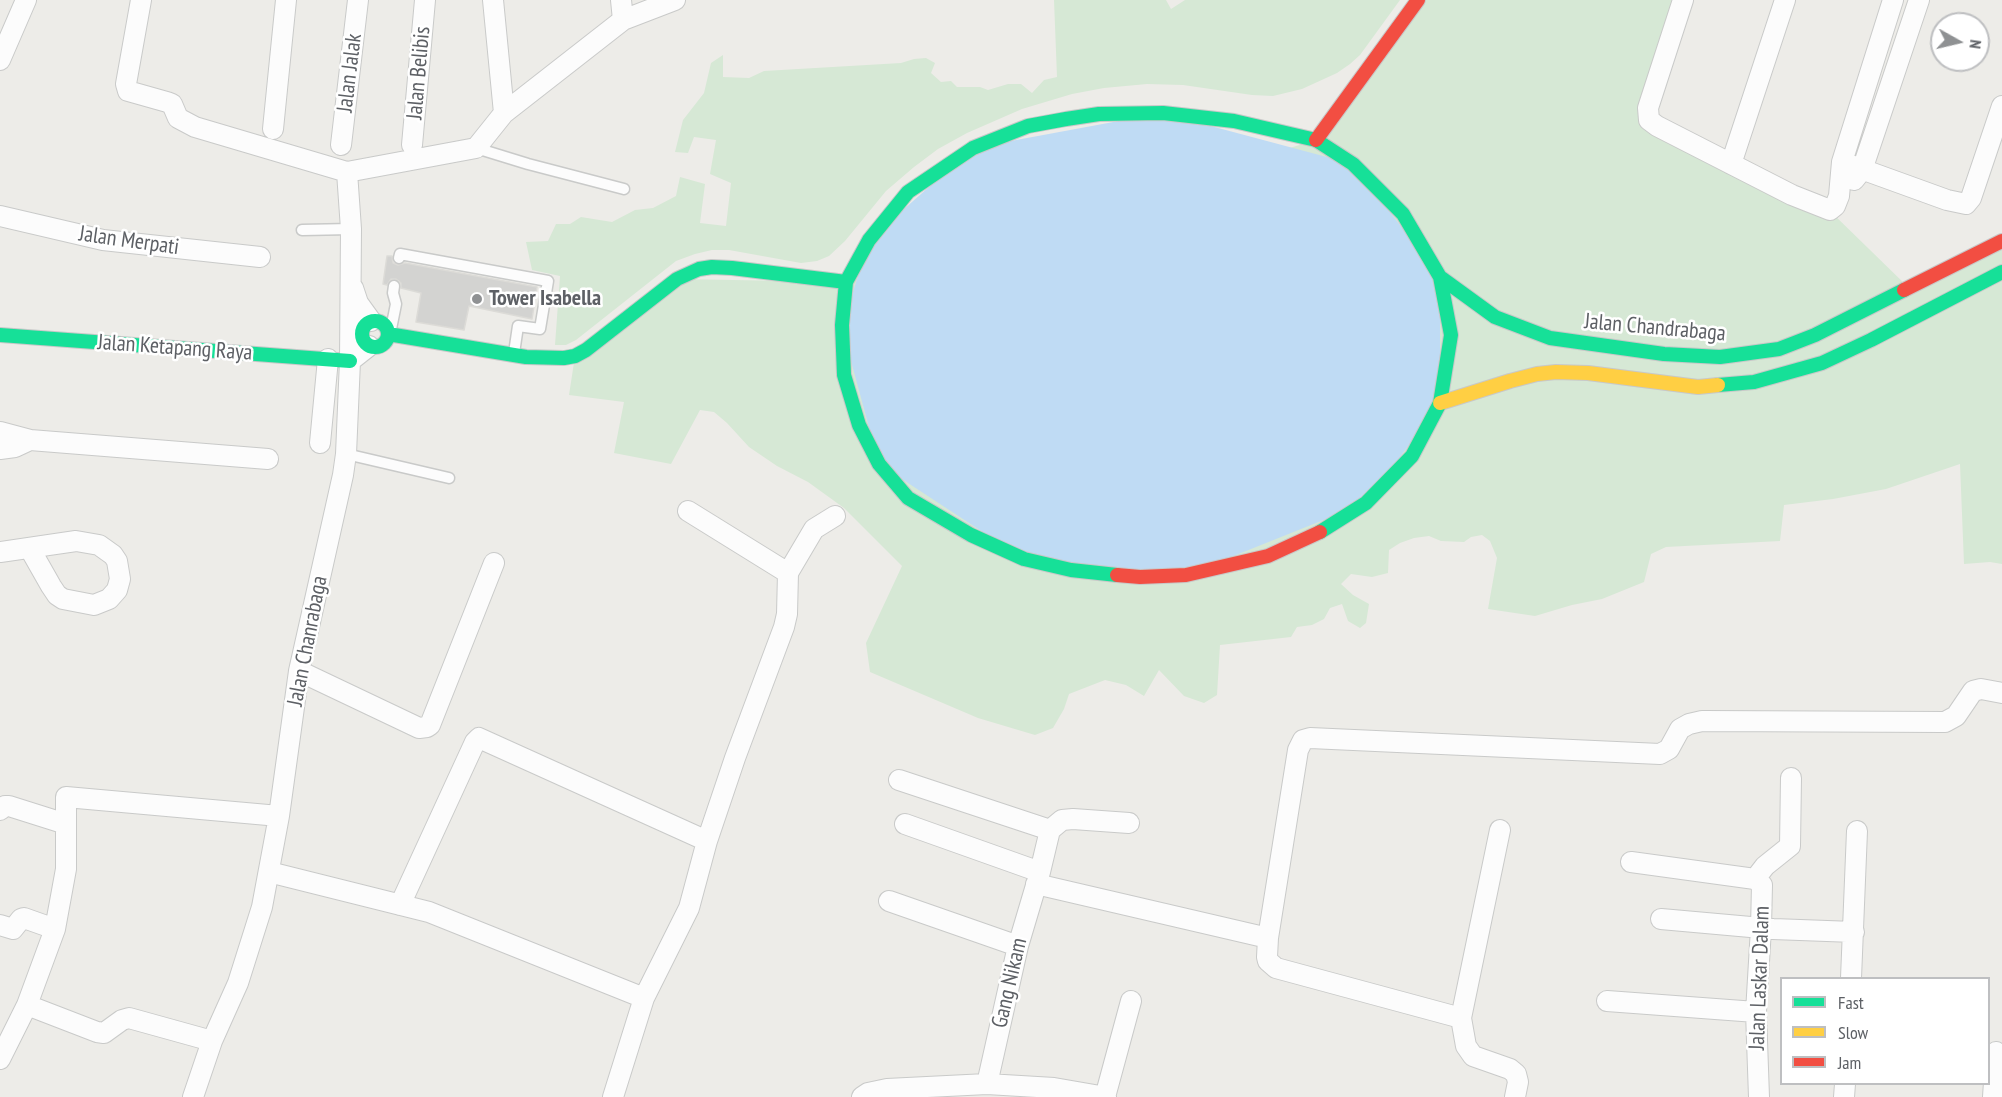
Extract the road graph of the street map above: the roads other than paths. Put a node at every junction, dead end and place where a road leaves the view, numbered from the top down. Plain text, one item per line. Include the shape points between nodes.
1 (26, 0) edge
2 (141, 0) edge
3 (286, 0) edge
4 (358, 0) edge
5 (425, 0) edge
6 (493, 0) edge
7 (621, 0) edge
8 (675, 0) edge
9 (1418, 0) edge
10 (1683, 0) edge
11 (1785, 0) edge
12 (1893, 0) edge
13 (1919, 0) edge
14 (623, 20) junction
15 (0, 60) edge
16 (504, 113) junction
17 (2001, 115) edge
18 (273, 129) dead end
19 (1316, 140) junction
20 (341, 145) dead end
21 (412, 145) dead end
22 (476, 148) junction
23 (1842, 162) junction
24 (1731, 164) junction
25 (1862, 170) junction
26 (347, 172) junction
27 (624, 189) dead end
28 (1839, 196) junction
29 (0, 216) edge
30 (351, 229) junction
31 (302, 230) dead end
32 (2002, 241) edge
33 (260, 257) dead end
34 (399, 258) dead end
35 (2002, 272) edge
36 (1440, 277) junction
37 (846, 282) junction
38 (351, 283) junction
39 (394, 286) dead end
40 (371, 321) junction
41 (0, 335) edge
42 (389, 335) junction
43 (369, 346) junction
44 (513, 355) junction
45 (328, 359) junction
46 (350, 361) junction
47 (1440, 403) junction
48 (0, 432) edge
49 (30, 440) junction
50 (320, 443) dead end
51 (0, 449) edge
52 (346, 454) junction
53 (268, 459) dead end
54 (449, 478) dead end
55 (688, 511) dead end
56 (835, 516) dead end
57 (30, 549) junction
58 (0, 552) edge
59 (494, 563) dead end
60 (789, 573) junction
61 (299, 671) junction
62 (2002, 693) edge
63 (1791, 778) dead end
64 (899, 780) dead end
65 (0, 810) edge
66 (279, 816) junction
67 (1129, 823) dead end
68 (66, 824) junction
69 (904, 824) dead end
70 (1050, 830) junction
71 (1500, 830) dead end
72 (1857, 831) dead end
73 (707, 841) junction
74 (1631, 862) dead end
75 (269, 872) junction
76 (1038, 878) junction
77 (1755, 879) junction
78 (889, 901) dead end
79 (400, 905) junction
80 (1661, 919) dead end
81 (0, 925) edge
82 (1761, 928) junction
83 (55, 929) junction
84 (1854, 932) junction
85 (1268, 938) junction
86 (1018, 946) junction
87 (1851, 977) edge
88 (644, 998) junction
89 (1131, 1001) dead end
90 (1607, 1001) dead end
91 (27, 1005) junction
92 (1756, 1012) junction
93 (1461, 1018) junction
94 (212, 1041) junction
95 (1996, 1052) dead end
96 (0, 1059) edge
97 (975, 1088) edge
98 (1053, 1093) edge
99 (193, 1097) edge
100 (613, 1097) edge
101 (862, 1097) edge
102 (1105, 1097) edge
103 (1515, 1097) edge
104 (1759, 1097) edge
105 (1993, 1097) edge

1 - 15 street
2 - 26 street via 126,84 128,92 172,104 178,118 195,127
3 - 18 street
4 - 20 street, Jalan Jalak
5 - 21 street, Jalan Belibis
6 - 16 street
7 - 14 street
8 - 14 street
9 - 19 street
10 - 24 street via 1648,108 1649,120
11 - 24 street
12 - 23 street
13 - 25 street
14 - 16 street
16 - 22 street
17 - 25 street via 1967,203
19 - 36 street via 1353,164 1403,213
19 - 37 street via 1234,121 1163,113 1099,114 1028,126 973,147 908,192 869,240
22 - 26 street
22 - 27 lane
23 - 25 street
23 - 28 street
24 - 28 street via 1827,209 1833,209
25 - 28 street
26 - 30 street, Jalan Chanrabaga
29 - 33 street, Jalan Merpati via 103,240
30 - 31 lane
30 - 38 street, Jalan Chanrabaga
32 - 36 street, Jalan Chandrabaga via 1815,335 1779,349 1720,357 1664,354 1550,338 1495,317
34 - 44 lane via 400,254 548,281 540,329 518,326
35 - 47 street via 1822,363 1754,382 1698,387 1556,372
36 - 47 street via 1451,335
37 - 44 street via 732,268 699,269 677,279 575,356
37 - 47 street via 842,326 844,375 859,424 879,464 908,498 971,535 1024,559 1071,570 1140,577 1186,575 1268,556 1318,534 1366,503 1412,456
38 - 40 street via 358,303
38 - 46 street, Jalan Chanrabaga
39 - 42 lane via 396,304
40 - 42 street via 383,323
40 - 43 street via 362,335
41 - 45 street, Jalan Ketapang Raya
42 - 43 street via 381,345
42 - 44 street
43 - 46 street
45 - 46 street, Jalan Ketapang Raya
45 - 50 street
46 - 52 street, Jalan Chanrabaga
48 - 49 street
49 - 51 street
49 - 53 street
52 - 54 lane
52 - 61 street, Jalan Chanrabaga
55 - 60 street
56 - 60 street via 814,529
57 - 57 street via 76,541 99,545 117,561 119,585 113,595 99,604 63,599
57 - 58 street
59 - 61 street via 427,727 419,728
60 - 73 street via 786,621
61 - 66 street, Jalan Chanrabaga
62 - 85 street via 1975,690 1946,723 1702,721 1680,729 1670,749 1660,754 1305,739 1298,750
63 - 77 street via 1790,846
64 - 70 street
65 - 68 street via 9,806
66 - 68 street via 66,797
66 - 75 street, Jalan Chanrabaga
67 - 70 street via 1073,819 1062,820
68 - 83 street via 66,869
69 - 76 street
70 - 76 street, Gang Nikam
71 - 93 street
72 - 84 street
73 - 79 street via 478,738
73 - 88 street via 688,908
74 - 77 street, Jalan Laskar Dalam
75 - 79 street
75 - 94 street, Jalan Chanrabaga via 238,983
76 - 85 street
76 - 86 street, Gang Nikam
77 - 82 street, Jalan Laskar Dalam via 1763,888
78 - 86 street
79 - 88 street via 429,912
80 - 82 street
81 - 83 street via 13,929 24,918
82 - 84 street
82 - 92 street, Jalan Laskar Dalam
83 - 91 street
84 - 87 street
85 - 93 street via 1267,957 1276,968
86 - 97 street, Gang Nikam
88 - 100 street
89 - 102 street
90 - 92 street
91 - 94 street via 97,1032 104,1033 129,1018
91 - 96 street
92 - 104 street, Jalan Laskar Dalam
93 - 103 street via 1466,1047 1473,1056 1516,1074
94 - 99 street, Jalan Chanrabaga
95 - 105 street
97 - 98 street
97 - 101 street via 887,1089
98 - 102 street

